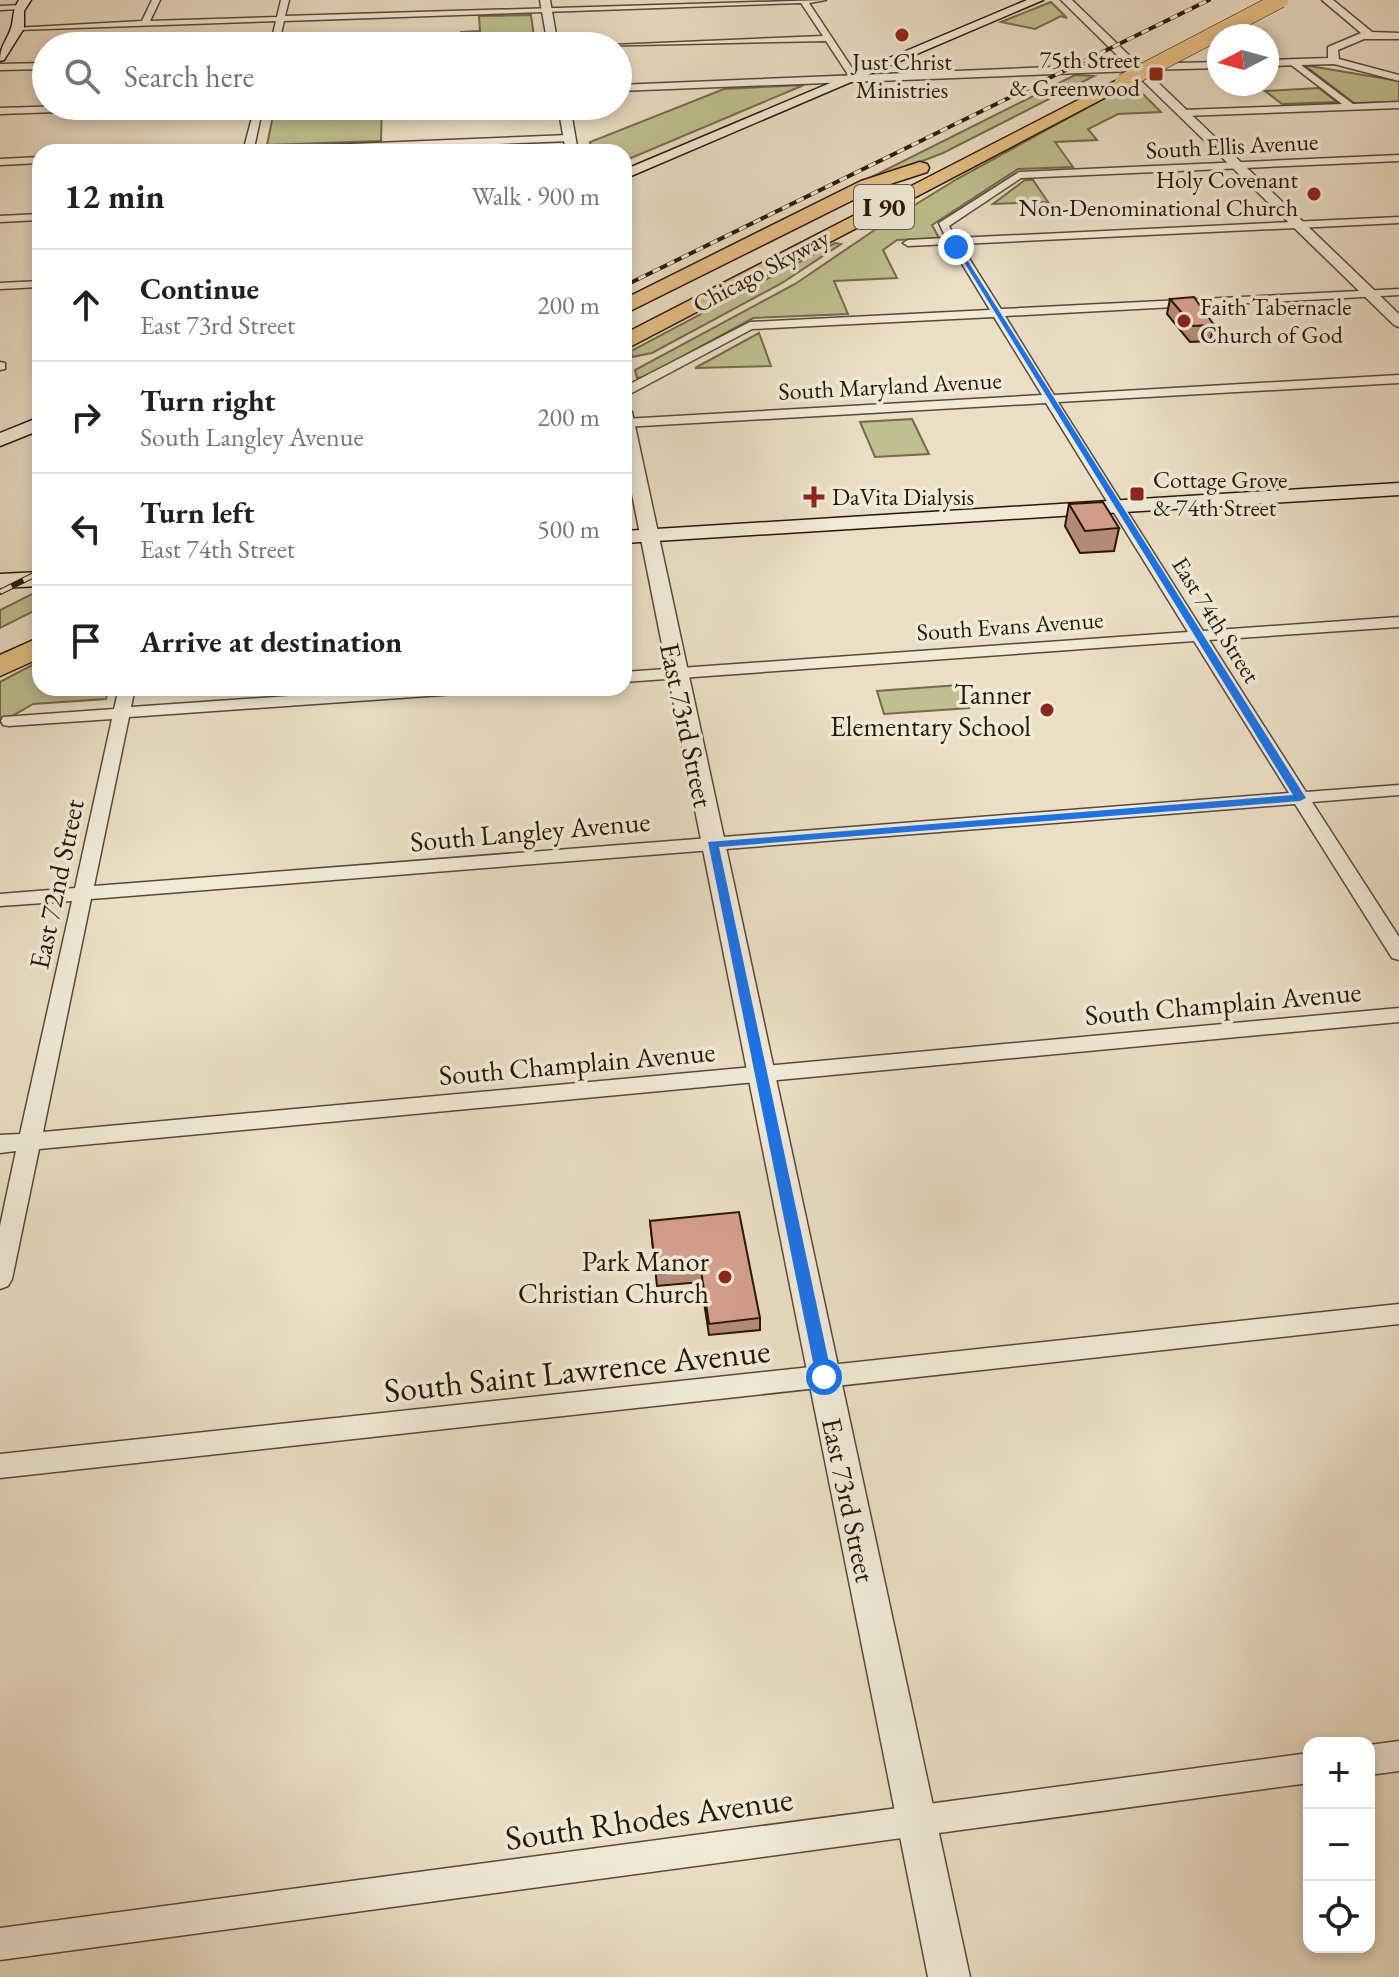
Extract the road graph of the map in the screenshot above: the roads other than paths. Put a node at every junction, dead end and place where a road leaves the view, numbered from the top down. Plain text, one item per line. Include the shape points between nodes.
1 (156, 0) edge
2 (285, 0) edge
3 (415, 0) edge
4 (822, 0) edge
5 (1037, 0) edge
6 (1057, 0) edge
7 (1066, 0) edge
8 (1261, 0) edge
9 (1280, 0) edge
10 (1318, 0) edge
11 (1327, 0) edge
12 (804, 1) edge
13 (22, 4) edge
14 (546, 5) edge
15 (0, 8) edge
16 (415, 14) junction
17 (1347, 16) junction
18 (280, 19) junction
19 (145, 24) junction
20 (18, 28) junction
21 (277, 32) edge
22 (551, 32) edge
23 (1368, 34) junction
24 (1399, 36) edge
25 (828, 38) junction
26 (632, 45) edge
27 (0, 57) edge
28 (1334, 61) junction
29 (1293, 62) junction
30 (1279, 63) edge
31 (32, 66) edge
32 (1207, 66) edge
33 (0, 67) edge
34 (1114, 75) junction
35 (852, 78) junction
36 (1399, 78) edge
37 (632, 87) edge
38 (1399, 105) edge
39 (1351, 107) junction
40 (32, 110) edge
41 (0, 111) edge
42 (1183, 113) junction
43 (256, 120) edge
44 (566, 120) edge
45 (250, 144) edge
46 (570, 144) edge
47 (1399, 158) edge
48 (32, 160) edge
49 (0, 162) edge
50 (1237, 166) junction
51 (632, 172) edge
52 (920, 188) junction
53 (32, 217) edge
54 (0, 219) edge
55 (1399, 220) edge
56 (1298, 225) junction
57 (952, 241) junction
58 (908, 243) dead end
59 (816, 267) dead end
60 (32, 284) edge
61 (0, 286) edge
62 (1399, 292) edge
63 (1370, 294) junction
64 (751, 304) dead end
65 (997, 313) junction
66 (633, 319) edge
67 (1399, 322) edge
68 (632, 366) edge
69 (1399, 379) edge
70 (632, 388) edge
71 (1050, 399) junction
72 (632, 420) edge
73 (32, 426) edge
74 (0, 440) edge
75 (632, 455) edge
76 (1399, 489) edge
77 (1115, 506) junction
78 (648, 535) junction
79 (632, 536) edge
80 (32, 570) edge
81 (0, 572) edge
82 (32, 579) edge
83 (0, 581) edge
84 (1399, 622) edge
85 (32, 625) edge
86 (1198, 637) junction
87 (0, 642) edge
88 (32, 650) edge
89 (0, 667) edge
90 (677, 673) junction
91 (632, 676) edge
92 (125, 696) edge
93 (359, 696) edge
94 (121, 713) junction
95 (9, 721) dead end
96 (1399, 790) edge
97 (1300, 798) junction
98 (712, 844) junction
99 (82, 894) junction
100 (0, 900) edge
101 (1399, 953) edge
102 (1399, 1015) edge
103 (760, 1074) junction
104 (29, 1142) junction
105 (0, 1144) edge
106 (0, 1279) edge
107 (1399, 1314) edge
108 (824, 1377) junction
109 (0, 1466) edge
110 (1399, 1756) edge
111 (1375, 1759) edge
112 (1303, 1769) edge
113 (916, 1821) junction
114 (0, 1944) edge
115 (949, 1977) edge

1 - 19 street
2 - 18 street
3 - 16 street
4 - 12 street
5 - 35 main road
6 - 34 street via 1110,51
7 - 34 street
8 - 34 highway, Chicago Skyway / I 90
9 - 34 highway, Chicago Skyway / I 90, bridge
10 - 17 street
11 - 17 street
12 - 14 street
12 - 25 street
13 - 15 street
13 - 20 main road
14 - 16 street
14 - 22 street
16 - 18 street
17 - 23 street
18 - 19 street
18 - 21 street
19 - 20 street
20 - 27 main road
23 - 24 street
23 - 28 street via 1332,49
25 - 26 street
25 - 35 street
28 - 29 street
28 - 36 street
29 - 30 street
29 - 39 street
31 - 33 street
32 - 34 street
34 - 35 street
34 - 42 street
34 - 52 highway, Chicago Skyway / I 90
34 - 66 highway, Chicago Skyway / I 90
35 - 37 street
35 - 51 main road
38 - 39 street
39 - 42 street
40 - 41 street
42 - 50 street
43 - 45 street
44 - 46 street
47 - 50 street, South Ellis Avenue
48 - 49 street
50 - 56 street
50 - 57 street, South Ellis Avenue via 1019,175 944,222
52 - 59 highway via 905,205
52 - 66 highway, Chicago Skyway / I 90
53 - 54 street
55 - 56 street
56 - 57 street
56 - 63 street
57 - 58 street
57 - 65 street, East 74th Street
60 - 61 street
62 - 63 street
63 - 65 street
63 - 67 street
64 - 68 highway
65 - 70 street via 750,326
65 - 71 street, East 74th Street
69 - 71 street, South Maryland Avenue
71 - 72 street, South Maryland Avenue
71 - 77 street, East 74th Street
73 - 74 main road
75 - 78 street, East 73rd Street
76 - 77 main road
77 - 78 main road
77 - 86 street, East 74th Street
78 - 79 main road
78 - 90 street, East 73rd Street
80 - 81 main road
82 - 83 main road
84 - 86 street, South Evans Avenue
85 - 87 highway
86 - 90 street, South Evans Avenue
86 - 97 street, East 74th Street
88 - 89 highway
90 - 91 street, South Evans Avenue
90 - 98 street, East 73rd Street
92 - 94 street, East 72nd Street
93 - 94 street
94 - 95 street
94 - 99 street, East 72nd Street
96 - 97 street, South Langley Avenue
97 - 98 street, South Langley Avenue
97 - 101 street, East 74th Street
98 - 99 street, South Langley Avenue
98 - 103 street, East 73rd Street
99 - 100 street, South Langley Avenue
99 - 104 street, East 72nd Street
102 - 103 street, South Champlain Avenue
103 - 104 street, South Champlain Avenue
103 - 108 street, East 73rd Street
104 - 105 street, South Champlain Avenue
104 - 106 street, East 72nd Street
107 - 108 street, South Saint Lawrence Avenue
108 - 109 street, South Saint Lawrence Avenue
108 - 113 street, East 73rd Street
110 - 111 street
112 - 113 street, South Rhodes Avenue
113 - 114 street, South Rhodes Avenue
113 - 115 street, East 73rd Street

